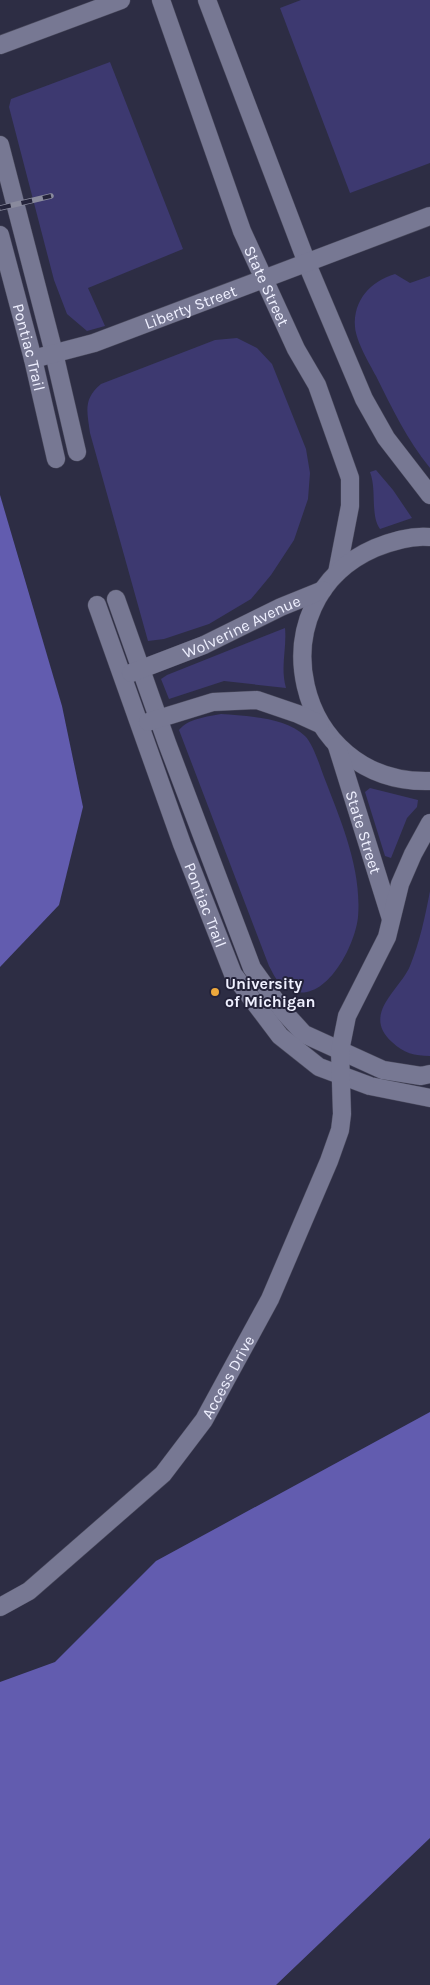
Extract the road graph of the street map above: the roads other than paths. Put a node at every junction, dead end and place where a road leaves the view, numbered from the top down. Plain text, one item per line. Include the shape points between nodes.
1 (121, 0) edge
2 (161, 0) edge
3 (207, 0) edge
4 (0, 45) edge
5 (0, 145) edge
6 (430, 216) edge
7 (0, 235) edge
8 (307, 262) junction
9 (264, 279) junction
10 (54, 354) junction
11 (33, 359) junction
12 (77, 452) dead end
13 (56, 459) dead end
14 (430, 494) edge
15 (430, 537) edge
16 (337, 573) junction
17 (323, 590) junction
18 (116, 599) dead end
19 (97, 605) dead end
20 (140, 669) junction
21 (122, 676) junction
22 (158, 718) junction
23 (320, 724) junction
24 (140, 725) junction
25 (337, 746) junction
26 (430, 781) edge
27 (430, 823) edge
28 (391, 919) junction
29 (340, 1050) junction
30 (430, 1074) edge
31 (341, 1076) junction
32 (430, 1098) edge
33 (0, 1608) edge

1 - 4 lane
2 - 9 lane, State Street via 242,231
3 - 8 lane
5 - 10 lane
6 - 8 lane, Liberty Street
7 - 11 lane, Pontiac Trail
8 - 9 lane, Liberty Street
8 - 14 lane via 364,399 386,438
9 - 10 lane, Liberty Street via 94,343
9 - 16 lane, State Street via 316,385 350,478 350,506
10 - 11 lane, Liberty Street
10 - 12 lane
11 - 13 lane, Pontiac Trail
15 - 16 lane via 391,541 362,554
16 - 17 lane
17 - 20 lane, Wolverine Avenue via 204,645
17 - 23 lane via 310,615 303,643 302,671 308,698
18 - 20 lane
19 - 21 lane, Pontiac Trail
20 - 21 lane, Wolverine Avenue
20 - 22 lane
21 - 24 lane, Pontiac Trail
22 - 23 lane via 213,702 257,700
22 - 24 lane
22 - 29 lane via 252,968 304,1034
23 - 25 lane
24 - 31 lane, Pontiac Trail via 233,974 280,1036 319,1067
25 - 26 lane via 359,763 385,775 412,782
25 - 28 lane, State Street
27 - 28 lane, State Street via 400,884
28 - 29 lane, State Street via 387,937 347,1016
29 - 30 lane via 383,1070 420,1076
29 - 31 lane, State Street
31 - 32 lane, Pontiac Trail via 370,1086
31 - 33 lane, Access Drive via 340,1130 330,1161 270,1298 204,1420 163,1474 29,1591

